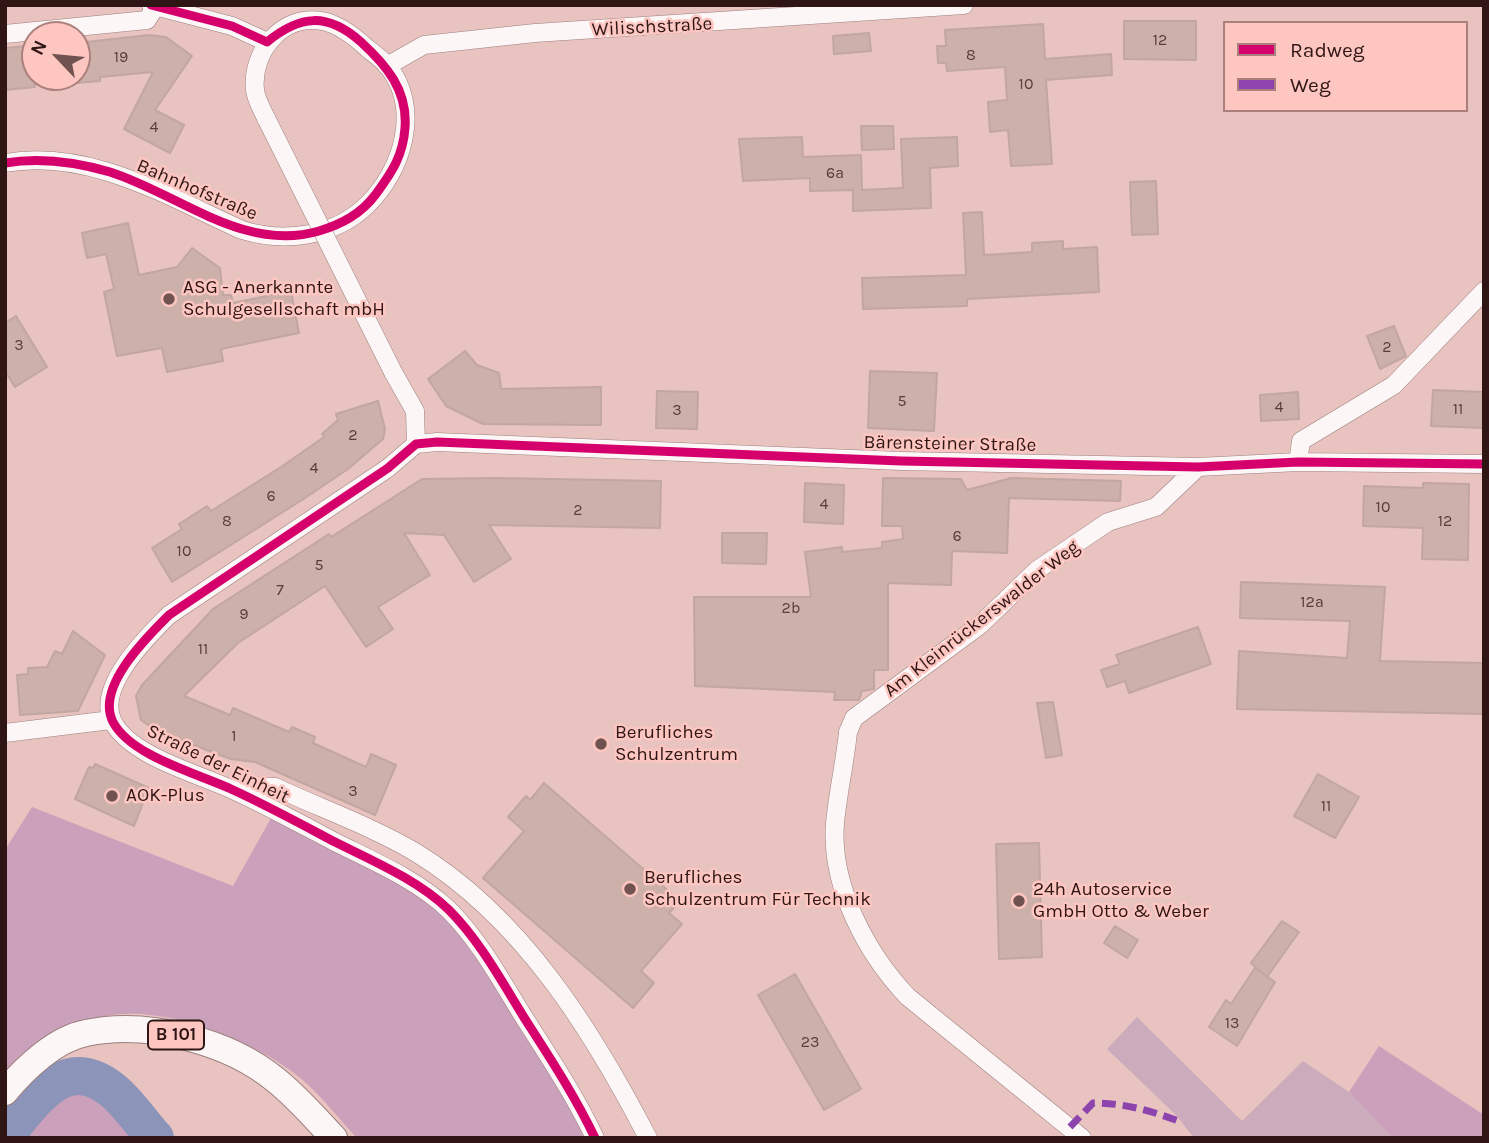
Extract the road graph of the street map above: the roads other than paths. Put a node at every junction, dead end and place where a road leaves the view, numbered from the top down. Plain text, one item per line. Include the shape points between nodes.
1 (964, 5) edge
2 (153, 6) edge
3 (5, 34) edge
4 (267, 42) junction
5 (387, 66) junction
6 (5, 163) edge
7 (1484, 291) edge
8 (416, 444) junction
9 (1298, 462) junction
10 (1484, 464) edge
11 (1198, 467) junction
12 (111, 719) junction
13 (5, 733) edge
14 (233, 790) junction
15 (5, 1092) edge
16 (334, 1138) edge
17 (595, 1138) edge
18 (648, 1138) edge
19 (1082, 1138) edge

1 - 5 street, Wilischstraße via 535,33 424,45
2 - 3 street via 147,20
2 - 4 street via 232,26
4 - 5 street, Bahnhofstraße via 286,26 323,21 350,32
4 - 8 street, bridge via 256,63 255,92 415,411
5 - 6 street, Bahnhofstraße via 400,91 406,120 398,163 367,205 340,225 298,237 242,230 126,178 68,161
7 - 9 street via 1394,385 1301,441
8 - 11 street, Bärensteiner Straße
8 - 12 street via 388,468 169,615 120,670 110,705
9 - 10 street, Bärensteiner Straße
9 - 11 street, Bärensteiner Straße
11 - 19 street, Am Kleinrückerswalder Weg via 1156,507 1108,522 1037,570 980,625 854,718 848,732 835,824 840,876 862,933 884,972 908,997
12 - 13 street
12 - 14 street, Straße der Einheit via 124,737 140,748
14 - 17 street, Straße der Einheit via 401,876 449,910 492,965
14 - 18 street via 275,788 415,852 470,892 565,996
15 - 16 main road, B 101 via 39,1059 84,1033 137,1030 167,1034 252,1064 276,1080

